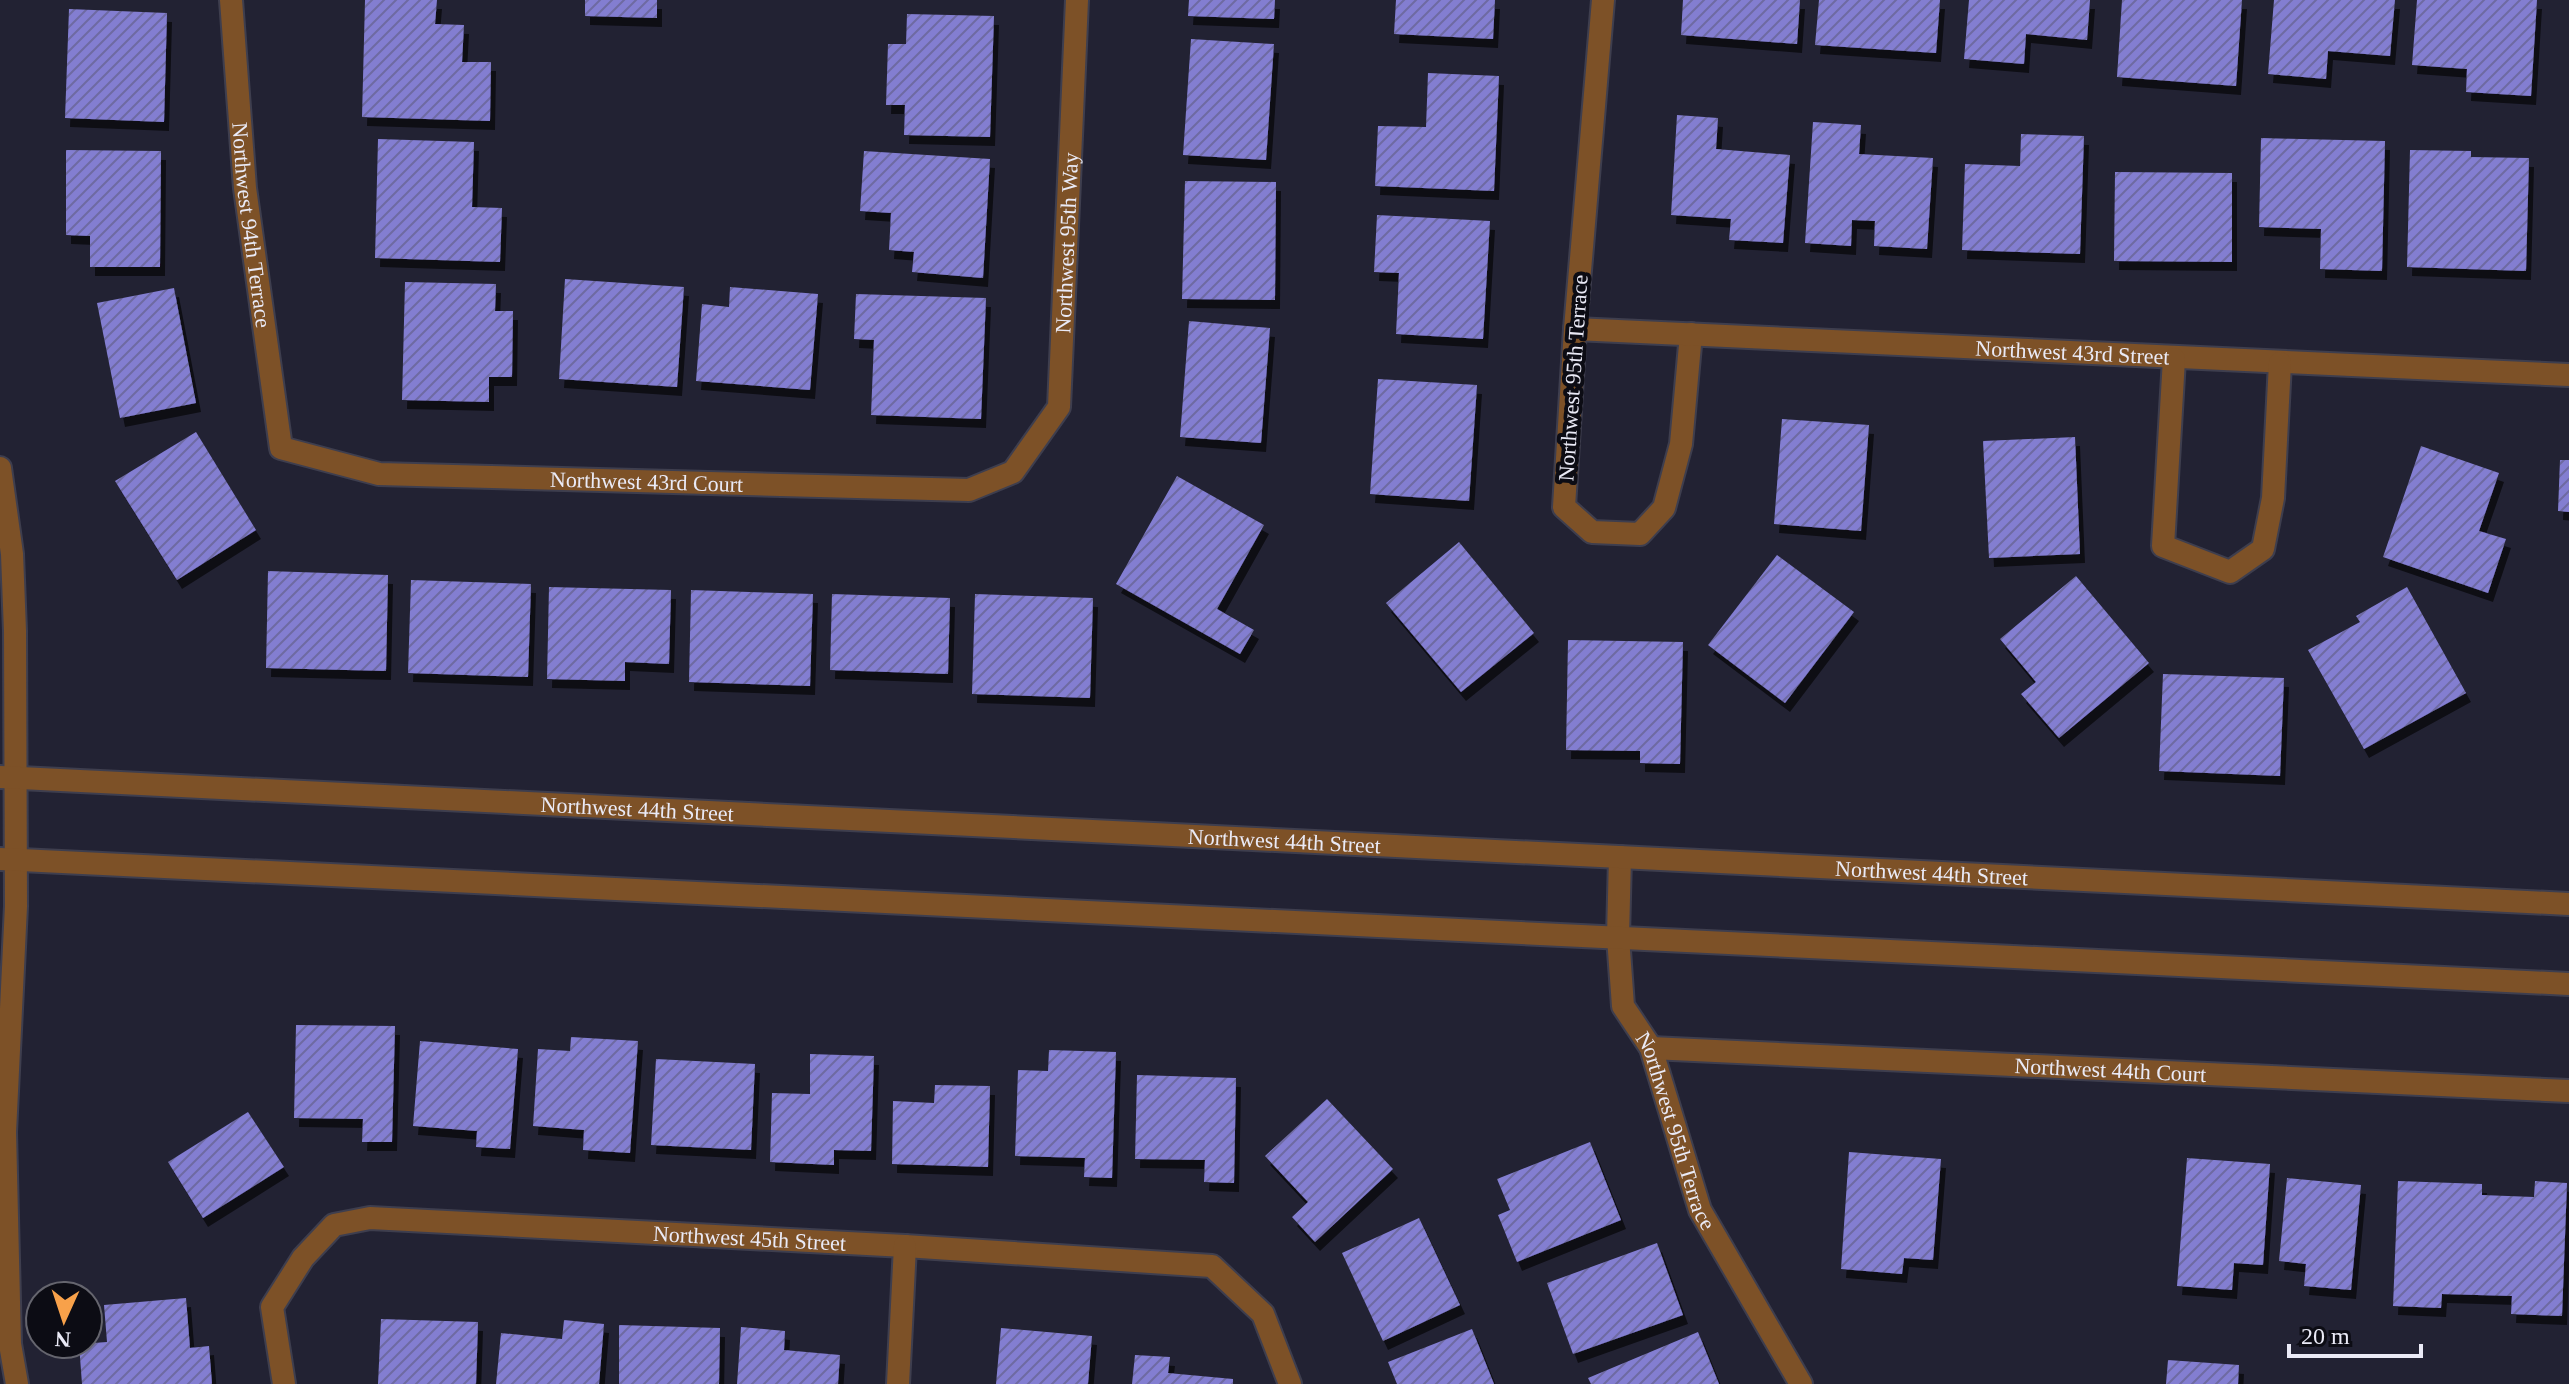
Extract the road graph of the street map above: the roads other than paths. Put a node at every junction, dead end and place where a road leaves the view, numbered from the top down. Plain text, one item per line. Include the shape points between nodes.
1 (231, 0) edge
2 (1077, 0) edge
3 (1603, 0) edge
4 (1575, 329) junction
5 (1691, 334) junction
6 (2174, 359) junction
7 (2280, 363) junction
8 (2569, 375) edge
9 (281, 448) joint
10 (0, 468) edge
11 (1013, 472) joint
12 (8, 778) edge
13 (1620, 857) junction
14 (8, 859) edge
15 (2569, 904) edge
16 (1618, 937) junction
17 (2569, 984) edge
18 (1651, 1048) junction
19 (2569, 1091) edge
20 (905, 1246) junction
21 (17, 1384) edge
22 (284, 1384) edge
23 (898, 1384) edge
24 (1290, 1384) edge
25 (1801, 1384) edge

1 - 9 street, Northwest 94th Terrace via 245,188
2 - 11 street, Northwest 95th Way via 1059,407
3 - 4 street, Northwest 95th Terrace
4 - 5 street, Northwest 43rd Street
4 - 5 street, Northwest 95th Terrace via 1564,507 1592,532 1640,534 1664,508 1681,444
5 - 6 street, Northwest 43rd Street
6 - 7 street, Northwest 43rd Street
6 - 7 street via 2163,546 2230,572 2263,549 2273,498
7 - 8 street, Northwest 43rd Street
9 - 11 street, Northwest 43rd Court via 379,474 969,490
10 - 12 street via 12,554
12 - 13 street, Northwest 44th Street
12 - 14 street
13 - 15 street, Northwest 44th Street
13 - 16 street, Northwest 95th Terrace
14 - 16 street
14 - 21 street via 5,1132 10,1344
16 - 17 street
16 - 18 street, Northwest 95th Terrace via 1623,1006
18 - 19 street, Northwest 44th Court
18 - 25 street, Northwest 95th Terrace via 1700,1210
20 - 22 street, Northwest 45th Street via 370,1218 334,1225 303,1258 272,1307
20 - 23 street
20 - 24 street, Northwest 45th Street via 1212,1266 1263,1314

